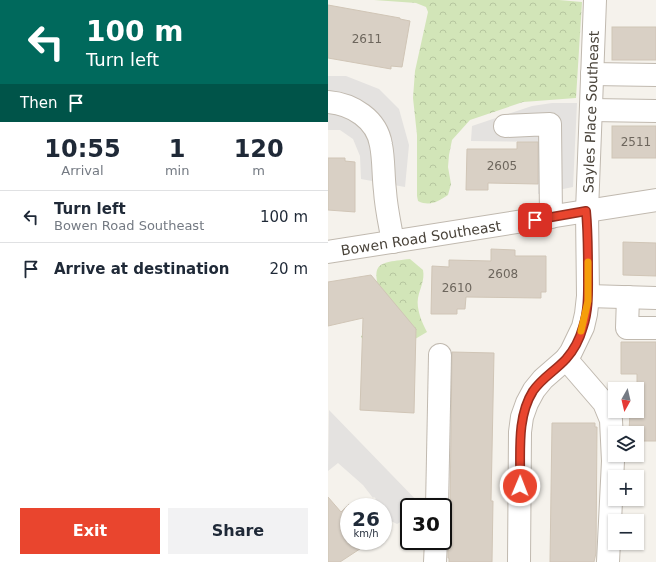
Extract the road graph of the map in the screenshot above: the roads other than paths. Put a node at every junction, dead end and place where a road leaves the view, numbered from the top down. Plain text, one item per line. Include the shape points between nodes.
1 (595, 0) edge
2 (592, 74) junction
3 (656, 75) edge
4 (328, 102) edge
5 (591, 110) junction
6 (656, 110) edge
7 (505, 126) dead end
8 (656, 200) edge
9 (586, 211) junction
10 (551, 217) junction
11 (393, 242) junction
12 (328, 252) edge
13 (588, 296) junction
14 (628, 297) junction
15 (656, 298) edge
16 (656, 328) edge
17 (440, 354) dead end
18 (566, 359) junction
19 (437, 498) edge
20 (436, 550) edge
21 (435, 562) edge
22 (519, 562) edge
23 (608, 562) edge

1 - 2 street, Sayles Place Southeast
2 - 3 street
2 - 5 street, Sayles Place Southeast
4 - 11 street via 348,106 363,114 374,126 381,143 385,193
5 - 6 street
5 - 9 street, Sayles Place Southeast
7 - 10 street via 550,124
8 - 9 street, Bowen Road Southeast
9 - 10 street, Bowen Road Southeast
9 - 13 street, Sayles Place Southeast
10 - 11 street, Bowen Road Southeast
11 - 12 street, Bowen Road Southeast
13 - 14 street
13 - 18 street, Sayles Place Southeast via 583,327
14 - 15 street
14 - 16 street via 627,328
17 - 19 street
18 - 22 street, Sayles Place Southeast via 543,378 527,403 522,417
18 - 23 street via 604,403 611,420
20 - 21 street

